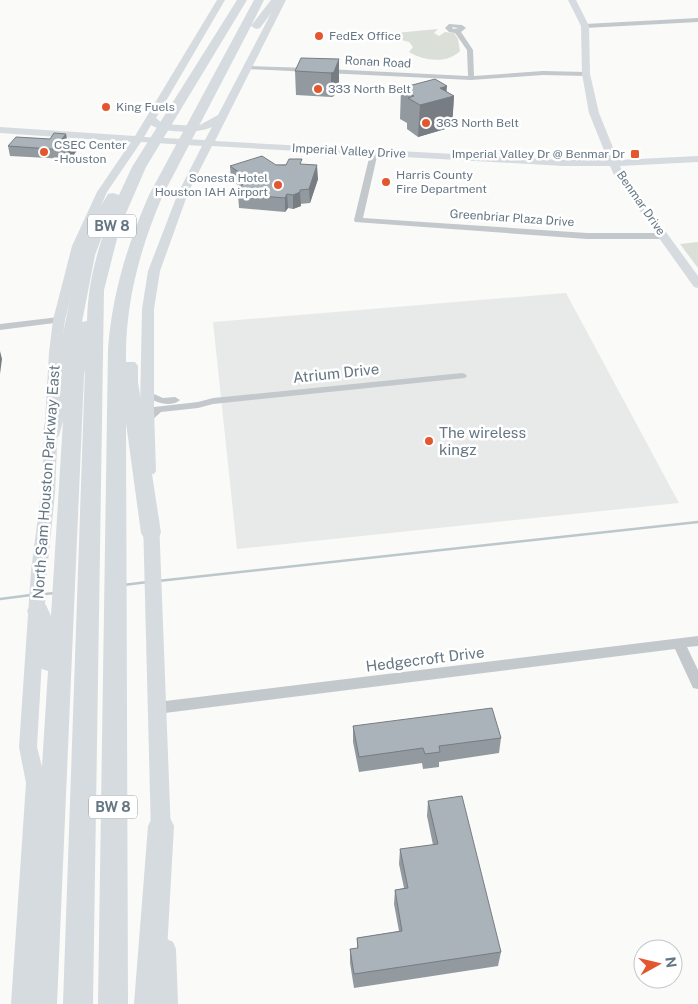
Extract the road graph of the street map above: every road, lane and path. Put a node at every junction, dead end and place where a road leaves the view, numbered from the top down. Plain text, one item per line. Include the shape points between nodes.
1 (221, 0) edge
2 (230, 0) edge
3 (242, 0) edge
4 (259, 0) edge
5 (276, 0) edge
6 (282, 0) edge
7 (572, 0) edge
8 (698, 20) edge
9 (585, 26) junction
10 (458, 31) dead end
11 (227, 63) junction
12 (249, 63) junction
13 (374, 70) junction
14 (586, 74) junction
15 (470, 78) junction
16 (190, 83) junction
17 (156, 107) junction
18 (223, 116) junction
19 (0, 124) edge
20 (21, 128) junction
21 (0, 130) edge
22 (140, 135) junction
23 (210, 139) junction
24 (345, 147) junction
25 (374, 152) junction
26 (698, 152) edge
27 (123, 159) junction
28 (698, 159) edge
29 (612, 160) junction
30 (139, 167) junction
31 (194, 170) junction
32 (145, 220) junction
33 (663, 236) junction
34 (698, 284) edge
35 (59, 320) junction
36 (0, 327) edge
37 (462, 376) dead end
38 (147, 394) junction
39 (214, 401) junction
40 (147, 419) junction
41 (52, 432) junction
42 (152, 533) junction
43 (77, 569) junction
44 (38, 611) junction
45 (698, 641) edge
46 (679, 644) junction
47 (698, 684) edge
48 (157, 708) junction
49 (161, 826) junction
50 (22, 1004) edge
51 (42, 1004) edge
52 (52, 1004) edge
53 (78, 1004) edge
54 (113, 1004) edge
55 (149, 1004) edge
56 (167, 1004) edge

1 - 17 main road, North Sam Houston Parkway East
2 - 16 highway
3 - 16 highway, BW 8
4 - 11 highway, BW 8
5 - 11 highway
6 - 12 main road
7 - 9 main road, Benmar Drive
8 - 9 street
9 - 14 main road, Benmar Drive
10 - 15 street via 470,50
11 - 32 highway, BW 8
12 - 13 street, Ronan Road
12 - 13 street, Ronan Road via 319,63
12 - 18 main road
13 - 15 street, Ronan Road
14 - 15 street, Ronan Road
14 - 29 main road, Benmar Drive via 594,113
16 - 30 highway, BW 8
17 - 18 main road via 154,121 161,126 199,129
17 - 22 main road, North Sam Houston Parkway East
18 - 23 main road
19 - 20 main road, Imperial Valley Drive
20 - 21 main road, Imperial Valley Drive
20 - 22 main road, Imperial Valley Drive
22 - 23 main road, Imperial Valley Drive
22 - 27 main road, North Sam Houston Parkway East
23 - 24 main road, Imperial Valley Drive
23 - 31 main road
24 - 25 main road, Imperial Valley Drive
24 - 29 main road, Imperial Valley Drive
25 - 29 main road, Imperial Valley Drive via 548,162
25 - 33 street, Greenbriar Plaza Drive via 358,220 587,236
26 - 29 main road, Imperial Valley Drive
27 - 31 main road via 143,147 190,148 196,154
27 - 35 main road, North Sam Houston Parkway East via 87,223
28 - 29 main road, Imperial Valley Drive
29 - 33 main road, Benmar Drive
30 - 41 highway via 110,200 87,256
30 - 43 highway, BW 8 via 119,206 96,290
31 - 38 main road via 154,271 148,309
32 - 42 highway via 128,335 129,373
32 - 54 highway, BW 8 via 126,279 119,324 114,568
33 - 34 main road, Benmar Drive
35 - 36 street
35 - 41 main road, North Sam Houston Parkway East
37 - 39 street, Atrium Drive
38 - 39 street, Atrium Drive via 162,401 199,398
38 - 40 main road
39 - 40 street, Atrium Drive via 158,409
40 - 42 main road
41 - 44 main road, North Sam Houston Parkway East
42 - 48 main road
43 - 51 highway via 55,727
43 - 53 highway, BW 8 via 87,611
44 - 50 main road, North Sam Houston Parkway East via 28,747 36,782
44 - 52 highway via 47,630
45 - 46 street, Hedgecroft Drive
46 - 47 street
46 - 48 street, Hedgecroft Drive
48 - 49 main road
49 - 55 highway
49 - 56 main road

